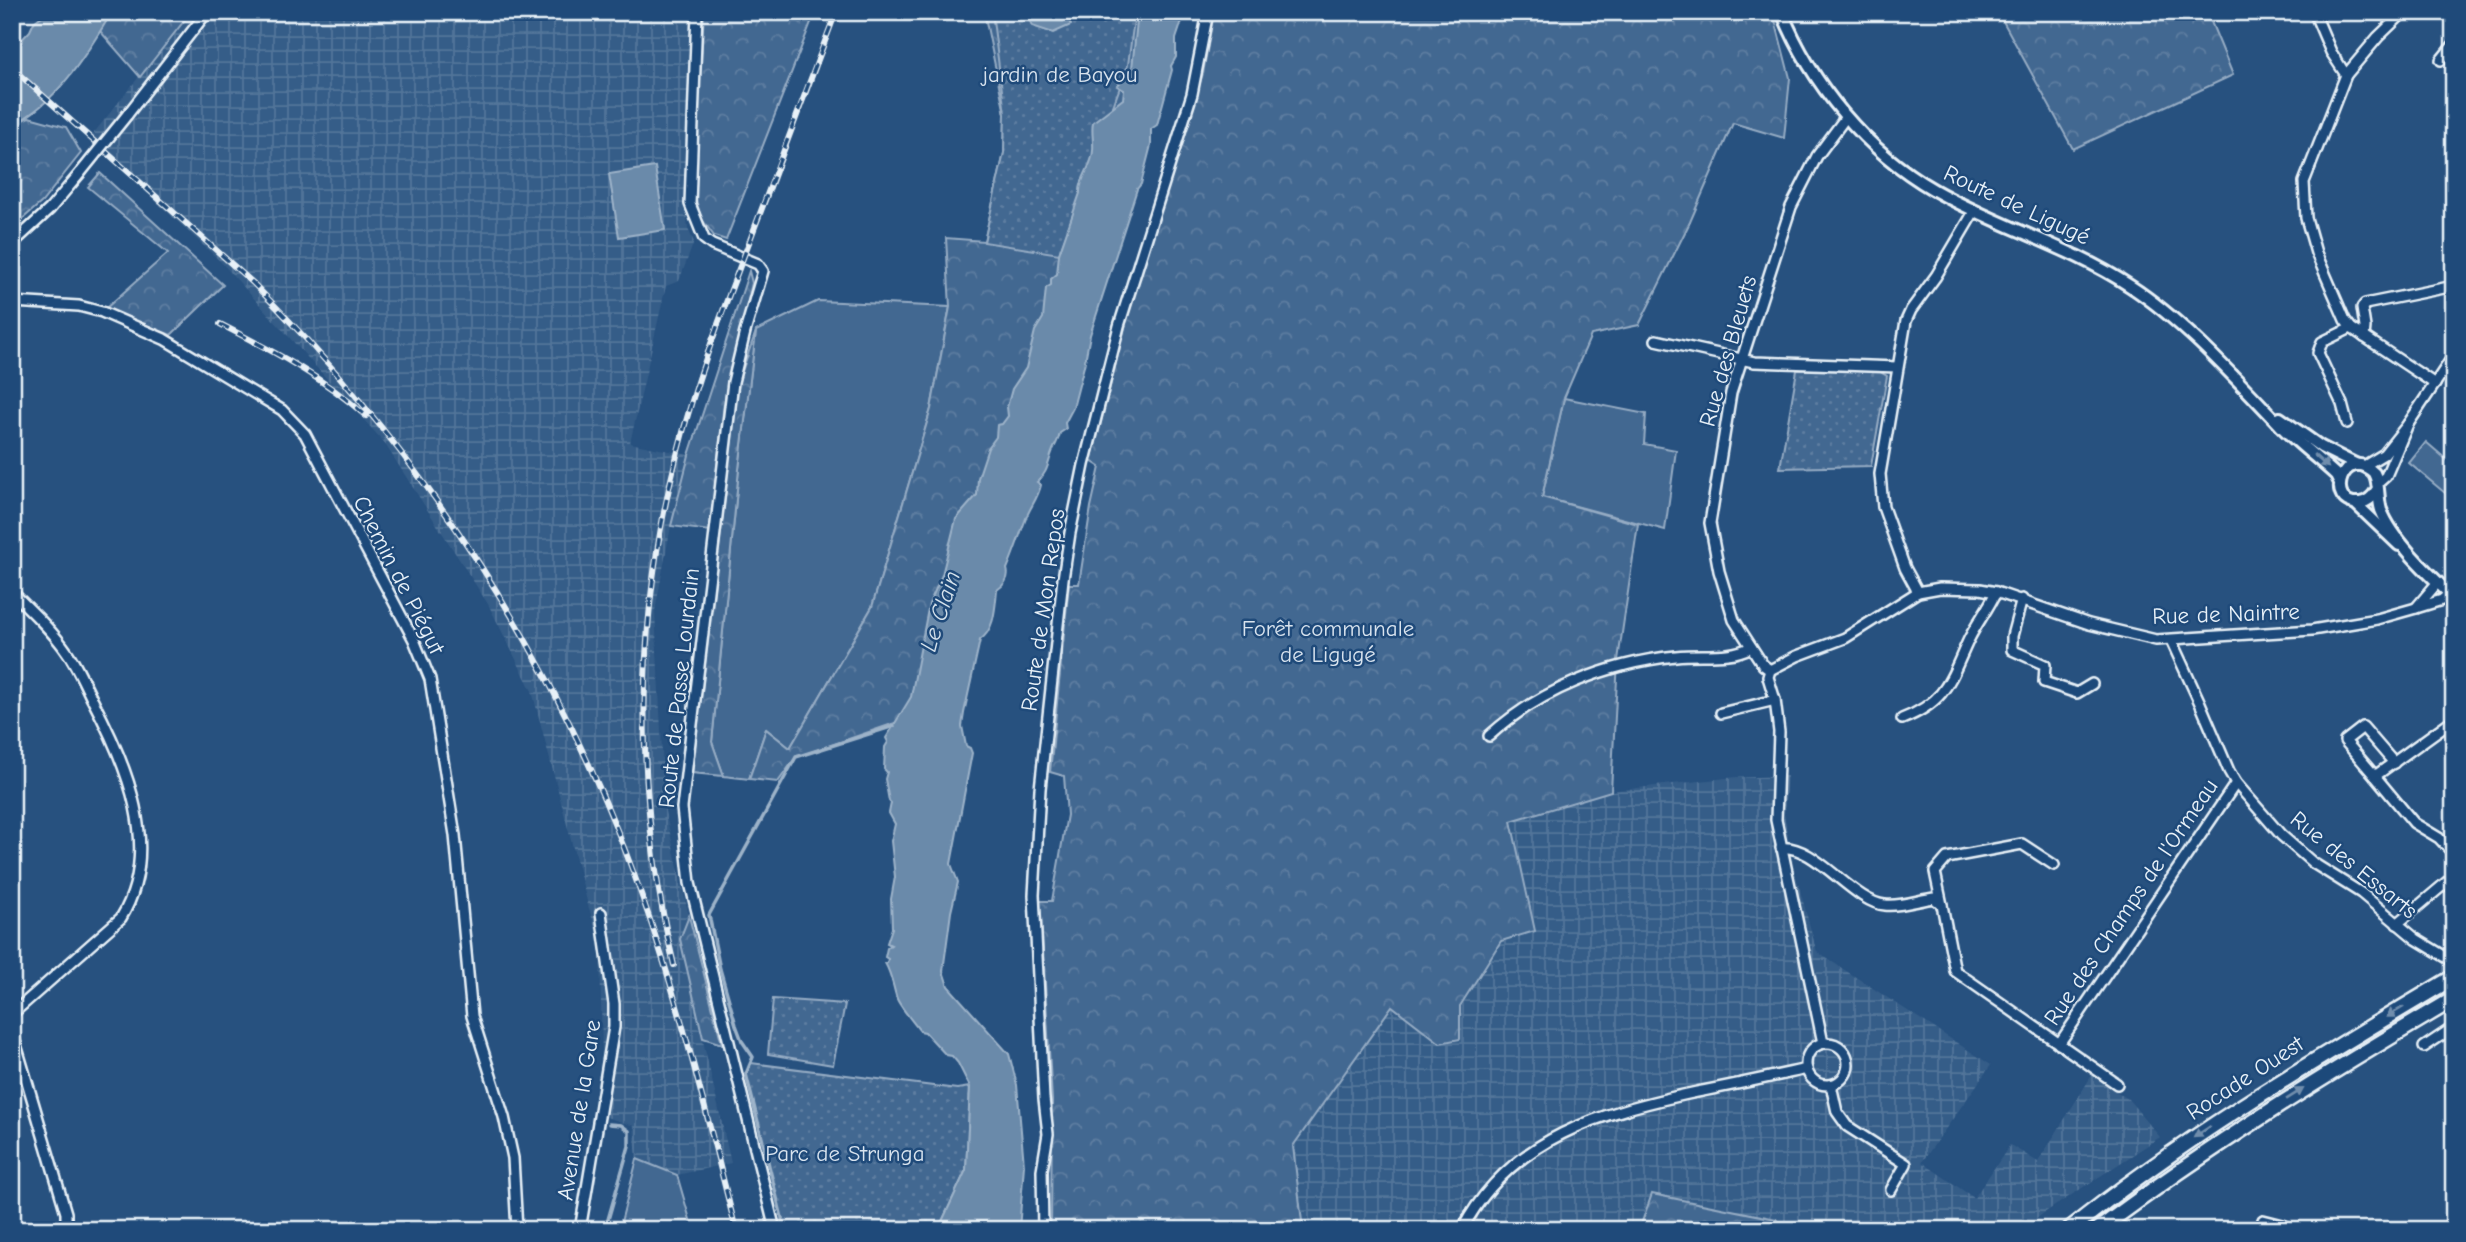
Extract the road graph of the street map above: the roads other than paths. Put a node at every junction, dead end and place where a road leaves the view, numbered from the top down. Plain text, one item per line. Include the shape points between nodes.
1 (207, 12) edge
2 (697, 12) edge
3 (1208, 12) edge
4 (1782, 12) edge
5 (2314, 12) edge
6 (2404, 12) edge
7 (2454, 44) edge
8 (2441, 60) dead end
9 (2346, 75) junction
10 (1846, 117) junction
11 (1975, 210) junction
12 (12, 244) edge
13 (2454, 286) edge
14 (12, 302) edge
15 (2351, 328) junction
16 (2364, 337) junction
17 (1656, 340) dead end
18 (2454, 355) edge
19 (1742, 359) junction
20 (1897, 367) junction
21 (2435, 384) junction
22 (2266, 409) junction
23 (2347, 423) dead end
24 (2408, 424) junction
25 (2361, 465) junction
26 (2339, 481) junction
27 (2377, 487) junction
28 (2355, 503) junction
29 (2416, 560) junction
30 (2438, 582) junction
31 (12, 592) edge
32 (1918, 592) junction
33 (1996, 592) junction
34 (2451, 596) edge
35 (2022, 600) junction
36 (2416, 608) junction
37 (2171, 640) junction
38 (1751, 647) junction
39 (1770, 670) junction
40 (2092, 684) dead end
41 (1775, 700) junction
42 (1721, 713) dead end
43 (1902, 719) dead end
44 (2454, 719) edge
45 (1489, 736) dead end
46 (2394, 763) junction
47 (2375, 776) junction
48 (2236, 783) junction
49 (1781, 848) junction
50 (2454, 855) edge
51 (2054, 864) dead end
52 (2454, 876) edge
53 (1942, 905) junction
54 (601, 913) dead end
55 (2397, 924) junction
56 (2449, 958) dead end
57 (2454, 977) edge
58 (2454, 999) edge
59 (12, 1014) edge
60 (2454, 1027) edge
61 (12, 1031) edge
62 (1823, 1044) junction
63 (2059, 1044) junction
64 (2424, 1047) dead end
65 (1807, 1069) junction
66 (2117, 1084) dead end
67 (1831, 1085) junction
68 (1891, 1190) dead end
69 (2263, 1220) dead end
70 (66, 1230) edge
71 (517, 1230) edge
72 (580, 1230) edge
73 (775, 1230) edge
74 (1043, 1230) edge
75 (1462, 1230) edge
76 (2069, 1230) edge
77 (2098, 1230) edge
78 (2293, 1230) edge

1 - 12 street, bridge via 50,209
2 - 73 street, Route de Passe Lourdain via 690,204 704,239 758,264 763,271 733,382 682,808 685,855
3 - 74 street, Route de Mon Repos via 1192,94 1100,401 1063,579 1040,789 1034,895 1048,1134 1042,1170
4 - 10 street, Route de Ligugé via 1812,71
5 - 9 street
6 - 9 street
7 - 8 street
9 - 15 street via 2304,182 2304,197 2316,253
10 - 11 street, Route de Ligugé via 1902,169
10 - 19 street, Rue des Bleuets via 1817,156 1791,206
11 - 20 street via 1911,310
11 - 22 street, Route de Ligugé via 2131,286 2168,314
13 - 16 street via 2365,304
14 - 71 street, Chemin de Piégut via 67,303 102,312 164,339 282,410 305,434 430,678 455,835 472,1016 513,1158
15 - 16 street
15 - 23 street via 2322,342 2318,354
16 - 21 street
17 - 19 street
18 - 21 street
19 - 20 street
19 - 38 street, Rue des Bleuets via 1731,393 1710,523 1727,602
20 - 32 street via 1880,474 1883,508
21 - 24 street
22 - 25 street, Route de Ligugé via 2321,447
22 -> 26 street, Route de Ligugé
24 - 25 street via 2384,454
24 - 27 street
25 - 26 street via 2344,472
25 - 27 street, Route de Ligugé via 2374,473
26 - 28 street, Route de Ligugé via 2342,494
27 - 28 street via 2370,500
27 - 29 street, Route de Ligugé via 2389,525
28 - 29 street, Route de Ligugé
29 - 30 street, Route de Ligugé
30 - 34 street, Route de Ligugé
30 - 36 street
31 - 59 street via 69,655 116,744 139,822 141,851 131,901 121,918
32 - 33 street, Rue de Naintre via 1940,588
32 - 39 street via 1845,638
33 - 35 street, Rue de Naintre
33 - 43 street via 1951,682 1935,701
34 - 36 street, Rue de Naintre
35 - 37 street, Rue de Naintre via 2109,630
35 - 40 street via 2011,636 2012,650 2045,665 2044,682 2077,693
36 - 37 street, Rue de Naintre via 2312,630
37 - 48 street, Rue des Essarts
38 - 39 street, Rue des Bleuets
38 - 45 street via 1739,653 1679,655 1610,669 1536,701
39 - 41 street
41 - 42 street
41 - 49 street via 1779,732 1776,820
44 - 46 street
46 - 47 street
46 - 47 street via 2363,727 2345,741
47 - 50 street via 2414,823 2439,838
48 - 55 street, Rue des Essarts via 2300,852
48 - 63 street, Rue des Champs de l'Ormeau
49 - 53 street via 1807,855 1872,901 1885,905 1934,898
49 - 62 street
51 - 53 street via 2022,844 1947,858 1935,872
52 - 55 street
53 - 63 street via 1955,971
54 - 72 street, Avenue de la Gare via 614,1027
55 - 56 street, Rue des Essarts
57 -> 76 main road, Rocade Ouest via 2226,1116
77 -> 58 main road, Rocade Ouest via 2237,1131
60 - 64 street
61 - 70 street via 66,1213
62 - 65 street via 1808,1054
62 - 67 street via 1839,1046 1849,1062 1846,1075
63 - 66 street
65 - 67 street via 1814,1080
65 - 75 street via 1663,1099 1584,1122 1527,1153 1486,1193
67 - 68 street via 1837,1112 1847,1126 1906,1164
69 - 78 street

